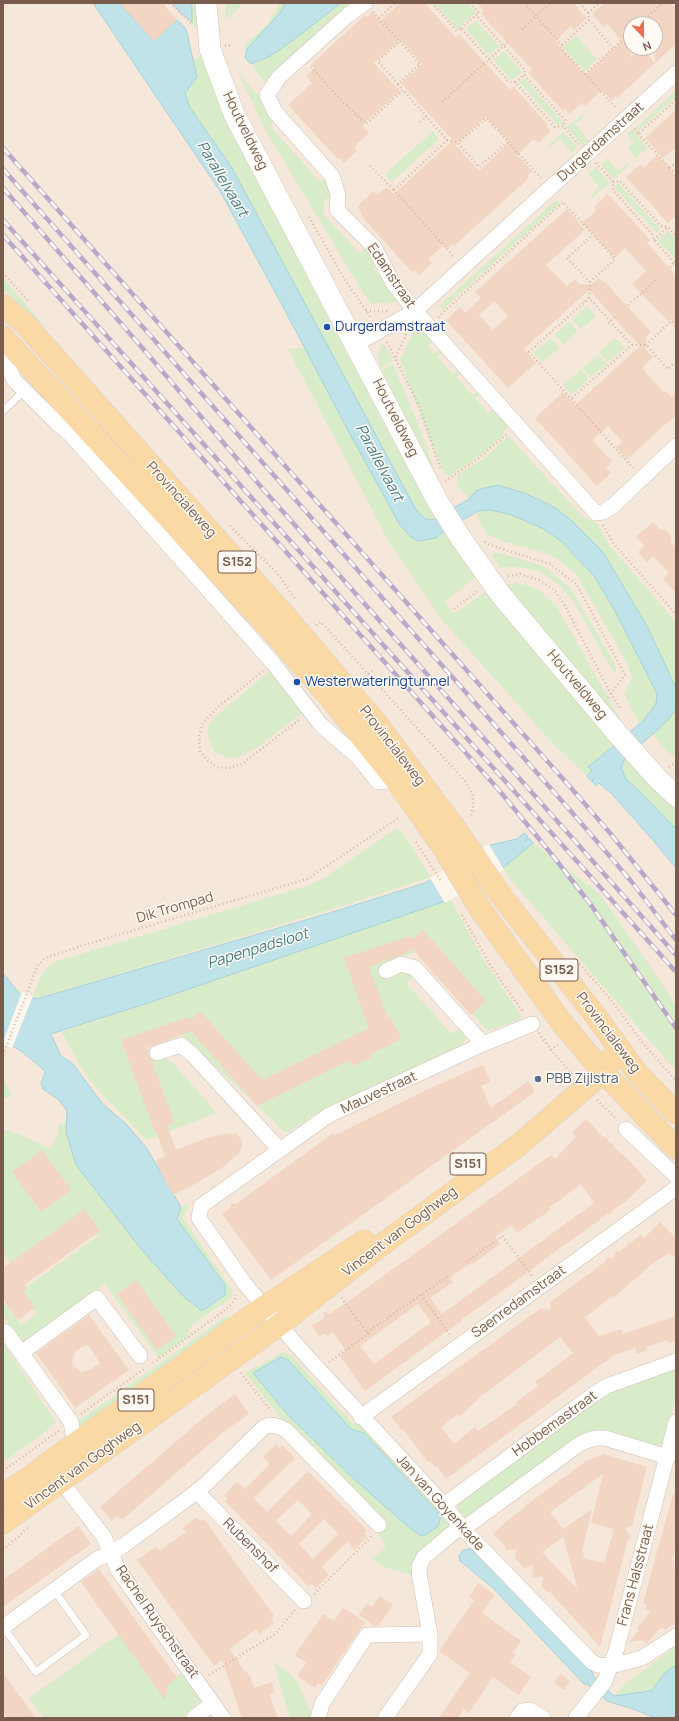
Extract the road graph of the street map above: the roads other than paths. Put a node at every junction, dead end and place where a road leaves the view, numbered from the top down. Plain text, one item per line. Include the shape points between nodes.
1 (206, 3) edge
2 (365, 3) edge
3 (676, 73) edge
4 (3, 305) edge
5 (415, 311) junction
6 (24, 323) junction
7 (5, 339) edge
8 (356, 344) junction
9 (24, 391) junction
10 (3, 410) edge
11 (676, 446) edge
12 (396, 780) junction
13 (672, 788) edge
14 (386, 971) dead end
15 (532, 1024) road end
16 (483, 1044) junction
17 (618, 1047) junction
18 (157, 1053) dead end
19 (598, 1066) junction
20 (580, 1083) junction
21 (676, 1113) edge
22 (626, 1129) road end
23 (676, 1148) edge
24 (280, 1150) junction
25 (676, 1176) edge
26 (676, 1188) edge
27 (264, 1307) junction
28 (279, 1325) junction
29 (3, 1330) edge
30 (21, 1353) junction
31 (140, 1356) dead end
32 (676, 1361) edge
33 (361, 1416) junction
34 (676, 1422) edge
35 (75, 1444) junction
36 (668, 1456) junction
37 (61, 1481) junction
38 (197, 1492) junction
39 (3, 1496) edge
40 (444, 1505) junction
41 (3, 1524) edge
42 (379, 1525) road end
43 (462, 1528) junction
44 (111, 1553) junction
45 (54, 1590) junction
46 (304, 1601) road end
47 (3, 1627) edge
48 (430, 1634) junction
49 (676, 1636) edge
50 (611, 1666) junction
51 (213, 1703) junction
52 (194, 1718) edge
53 (223, 1718) edge
54 (318, 1718) edge
55 (385, 1718) edge
56 (516, 1718) edge
57 (543, 1718) edge
58 (576, 1718) edge

1 - 8 street, Houtveldweg via 210,49 234,114
2 - 5 street, Edamstraat via 301,56 279,77 267,95 275,112 332,176 338,195 337,210 374,247 393,283
3 - 5 street, Durgerdamstraat
4 - 6 main road, Provincialeweg / S152
5 - 8 street, Durgerdamstraat
5 - 11 street, Edamstraat via 600,513 613,506
6 - 7 main road
6 - 17 main road, Provincialeweg / S152 via 287,618 373,719 462,828 499,893
7 - 9 street, Provincialeweg via 6,360 14,380
7 - 12 main road, Provincialeweg / S152 via 276,635
8 - 13 street, Houtveldweg via 470,537 501,595 616,732 641,760
9 - 10 lane
9 - 12 street, Provincialeweg via 71,434 273,664 321,725 360,758 378,782
12 - 19 main road, Provincialeweg / S152 via 444,849 469,908
14 - 16 street via 401,964 415,968
15 - 16 street, Mauvestraat
16 - 24 street, Mauvestraat via 329,1115
17 - 19 main road, Vincent van Goghweg / S151
17 - 21 main road, Provincialeweg / S152 via 637,1073
18 - 24 street via 181,1045
19 - 20 main road, Vincent van Goghweg / S151
19 - 23 main road, Provincialeweg / S152
20 - 27 main road, Vincent van Goghweg / S151 via 369,1238
20 - 28 main road, Vincent van Goghweg / S151 via 520,1144 380,1246
22 - 25 street
24 - 27 street, Mauvestraat via 201,1206 199,1218
26 - 33 street, Saenredamstraat
27 - 28 street
27 - 35 main road, Vincent van Goghweg / S151
28 - 33 street, Jan van Goyenkade
28 - 37 main road, Vincent van Goghweg / S151
29 - 30 street, Vincent van Goghweg
30 - 31 street via 97,1298
30 - 35 street, Vincent van Goghweg via 71,1422
32 - 40 street, Hobbemastraat via 607,1386 594,1394
33 - 40 street, Jan van Goyenkade
34 - 36 street, Frans Halsstraat
35 - 39 main road, Vincent van Goghweg / S151
36 - 43 street via 605,1438 586,1441
36 - 50 street, Frans Halsstraat
37 - 41 main road, Vincent van Goghweg / S151
37 - 44 street, Rachel Ruyschstraat via 104,1537
38 - 42 street via 270,1427 286,1430
38 - 44 street
38 - 46 street, Rubenshof
40 - 43 street, Jan van Goyenkade
43 - 48 street via 424,1557 419,1567
43 - 50 street, Jan van Goyenkade via 592,1662
44 - 45 street via 97,1559
44 - 51 street, Rachel Ruyschstraat via 118,1570
45 - 47 street
45 - 47 lane via 86,1635 49,1663 36,1672
48 - 54 street via 367,1635 322,1704
48 - 55 street via 430,1654
49 - 50 street via 642,1658
50 - 58 street, Frans Halsstraat via 605,1681
51 - 52 street
51 - 53 street, Rachel Ruyschstraat
56 - 57 street via 522,1710 530,1710

